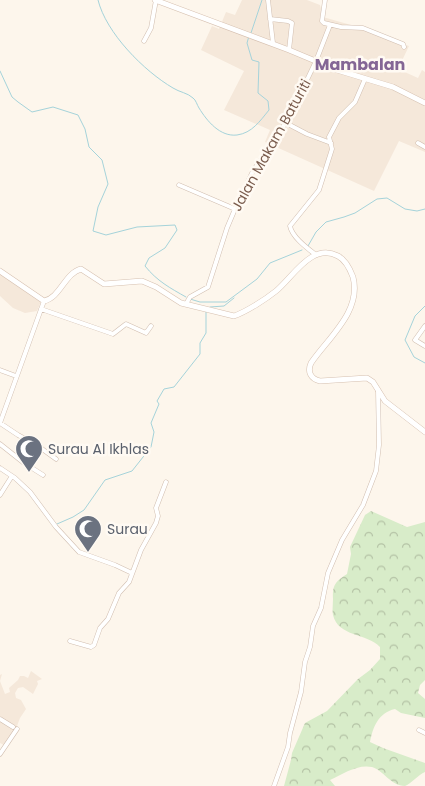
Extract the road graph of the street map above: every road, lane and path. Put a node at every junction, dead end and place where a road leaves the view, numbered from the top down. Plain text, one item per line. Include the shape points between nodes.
1 (155, 0) edge
2 (268, 0) edge
3 (326, 0) edge
4 (270, 19) junction
5 (330, 25) junction
6 (144, 41) dead end
7 (273, 43) junction
8 (404, 47) dead end
9 (289, 50) junction
10 (316, 61) junction
11 (365, 79) junction
12 (425, 103) edge
13 (286, 123) junction
14 (331, 143) junction
15 (418, 143) dead end
16 (425, 147) edge
17 (178, 185) dead end
18 (235, 210) junction
19 (316, 254) junction
20 (0, 271) edge
21 (44, 301) junction
22 (186, 304) junction
23 (41, 309) junction
24 (151, 326) dead end
25 (425, 326) edge
26 (425, 346) edge
27 (0, 370) edge
28 (16, 376) junction
29 (378, 390) junction
30 (0, 407) edge
31 (5, 409) junction
32 (0, 423) edge
33 (425, 432) edge
34 (0, 444) edge
35 (56, 459) dead end
36 (0, 468) edge
37 (43, 474) dead end
38 (12, 476) junction
39 (166, 482) dead end
40 (0, 495) edge
41 (132, 573) junction
42 (70, 641) dead end
43 (0, 719) edge
44 (419, 730) dead end
45 (425, 733) edge
46 (0, 754) edge
47 (274, 786) edge

1 - 6 street via 151,28
1 - 7 street
2 - 4 street
3 - 5 street via 322,21
4 - 7 street
4 - 9 street via 292,23
5 - 8 street via 363,28
5 - 10 street, Jalan Makam Baturiti
7 - 9 street
9 - 10 street
10 - 11 street
10 - 13 street, Jalan Makam Baturiti
11 - 12 street via 393,87
11 - 14 street via 355,102 339,118 329,138
13 - 14 street
13 - 18 street, Jalan Makam Baturiti via 253,171
14 - 19 street via 318,190 290,227
15 - 16 street
17 - 18 street
18 - 22 street, Jalan Makam Baturiti via 208,287 190,297
19 - 22 street via 274,293 236,316
19 - 29 street via 330,253 345,262 352,276 354,294 347,315 311,363 309,373 320,381 367,378
20 - 21 street
21 - 22 street via 81,269 104,284 137,281 150,284
21 - 23 street
23 - 24 street via 113,334 126,324 146,333
23 - 28 street
25 - 26 street via 415,340
27 - 28 street
28 - 31 street
29 - 33 street via 387,403
29 - 47 street via 376,471 363,505 342,540 328,573 321,608 313,626 288,747
30 - 31 street
31 - 32 street
32 - 35 street
34 - 37 street
36 - 38 street
38 - 40 street
38 - 41 street via 30,492 78,552
39 - 41 street via 156,508 156,523
41 - 42 street via 100,628 94,645
43 - 46 street via 15,728
44 - 45 street

